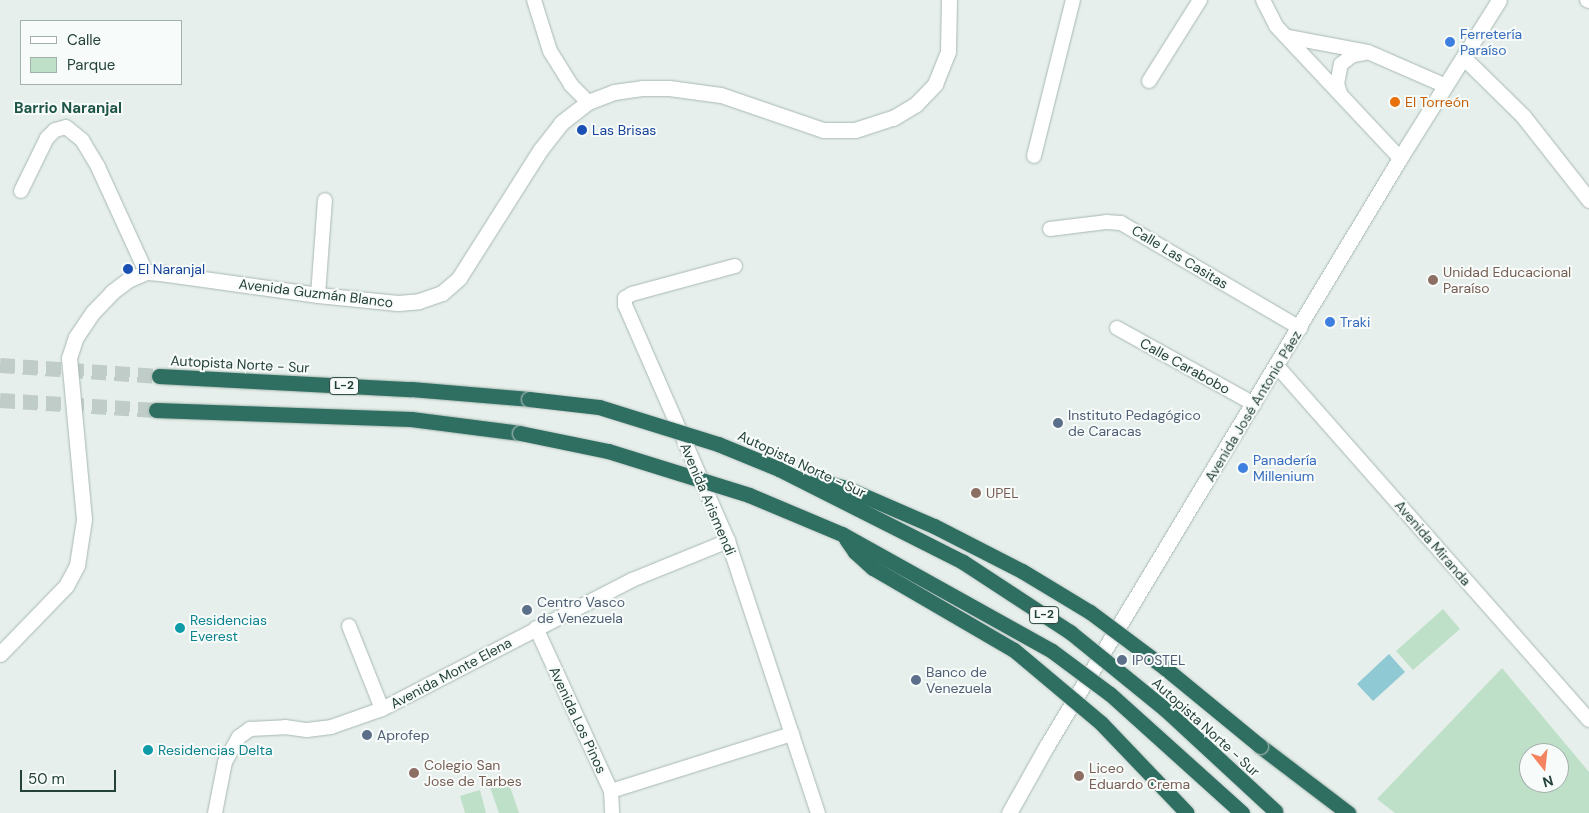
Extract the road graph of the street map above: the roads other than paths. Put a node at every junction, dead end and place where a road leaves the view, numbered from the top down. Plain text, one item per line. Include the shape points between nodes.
1 (534, 0) edge
2 (948, 0) edge
3 (1073, 0) edge
4 (1200, 0) edge
5 (1263, 0) edge
6 (1499, 0) edge
7 (1288, 37) junction
8 (1368, 52) junction
9 (1464, 58) junction
10 (1148, 81) dead end
11 (1446, 86) junction
12 (1340, 94) junction
13 (588, 102) junction
14 (1034, 156) dead end
15 (1400, 158) junction
16 (21, 191) dead end
17 (325, 200) dead end
18 (1589, 200) edge
19 (1050, 229) dead end
20 (735, 266) dead end
21 (146, 272) junction
22 (318, 295) junction
23 (1117, 328) dead end
24 (1300, 328) junction
25 (1277, 366) junction
26 (159, 376) tunnel mouth
27 (1254, 404) junction
28 (156, 410) tunnel mouth
29 (779, 468) junction
30 (842, 534) junction
31 (728, 541) junction
32 (349, 626) dead end
33 (536, 628) junction
34 (0, 654) edge
35 (382, 709) junction
36 (1589, 720) edge
37 (792, 734) junction
38 (1260, 746) junction
39 (611, 791) junction
40 (215, 813) edge
41 (612, 813) edge
42 (818, 813) edge
43 (1009, 813) edge
44 (1187, 813) edge
45 (1242, 813) edge
46 (1276, 813) edge
47 (1334, 813) edge
48 (1348, 813) edge

1 - 13 street via 550,51 571,85
2 - 13 street, Avenida Guzmán Blanco via 948,51 935,84 916,104 893,118 855,130 823,130 721,95 669,88 614,92
3 - 14 street
4 - 10 street
5 - 7 street via 1276,26
6 - 9 street, Avenida José Antonio Páez
7 - 8 street
7 - 12 street
8 - 11 street
8 - 12 street via 1353,55 1341,64 1337,84
9 - 11 street, Avenida José Antonio Páez
9 - 18 street via 1523,116
11 - 15 street, Avenida José Antonio Páez
12 - 15 street
13 - 22 street, Avenida Guzmán Blanco via 561,123 541,149 459,278 442,293 419,301 398,303
15 - 24 street, Avenida José Antonio Páez
16 - 21 street via 47,138 55,130 66,127 82,140 98,167
17 - 22 street
19 - 24 street, Calle Las Casitas via 1121,223
20 - 31 street, Avenida Arismendi via 625,298 625,305
21 - 22 street, Avenida Guzmán Blanco
21 - 34 street via 112,292 76,337 70,358 84,519 77,565 66,586
23 - 27 street, Calle Carabobo
24 - 25 street, Avenida José Antonio Páez
25 - 27 street, Avenida José Antonio Páez
25 - 36 street, Avenida Miranda
26 - 29 highway, Autopista Norte - Sur / L-2, bridge via 411,389 599,407 718,444
27 - 43 street, Avenida José Antonio Páez
28 - 30 highway, L-2, bridge via 411,419 520,432 608,451 749,495
29 - 38 highway, bridge via 846,488 934,526 1022,571 1090,612
29 - 46 highway, Autopista Norte - Sur / L-2, bridge via 963,562 1070,632 1166,710
30 - 44 highway, bridge via 855,552 874,568 1014,650 1101,723
30 - 45 highway, L-2, bridge via 1052,651 1110,694
31 - 33 street, Avenida Monte Elena via 632,580
31 - 37 street, Avenida Arismendi
32 - 35 street
33 - 35 street, Avenida Monte Elena
33 - 39 street, Avenida Los Pinos
35 - 40 street, Avenida Monte Elena via 331,727 250,730 238,737 225,762
37 - 39 street
37 - 42 street, Avenida Arismendi
38 - 47 highway
38 - 48 highway
39 - 41 street, Avenida Los Pinos

